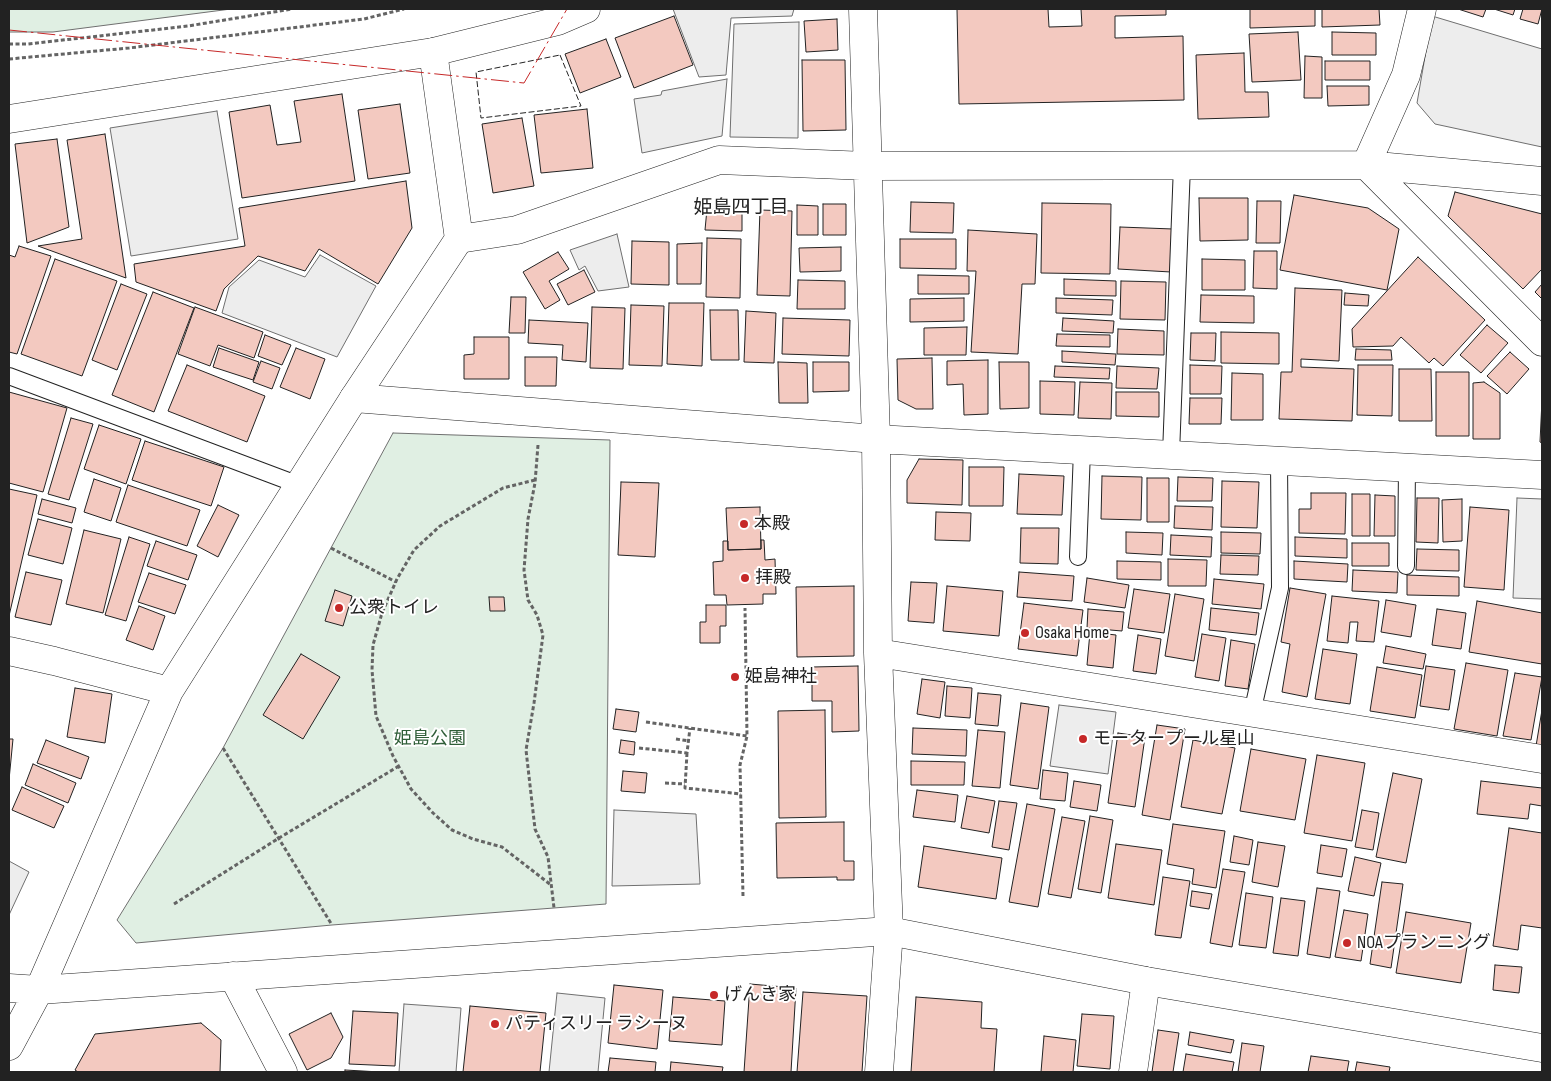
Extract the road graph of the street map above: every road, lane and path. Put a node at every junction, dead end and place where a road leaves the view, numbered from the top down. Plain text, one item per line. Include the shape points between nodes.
1 (292, 9) edge
2 (404, 9) edge
3 (586, 9) edge
4 (862, 9) edge
5 (1422, 9) edge
6 (9, 44) edge
7 (433, 52) junction
8 (9, 59) edge
9 (9, 119) edge
10 (1182, 165) junction
11 (1366, 165) junction
12 (867, 166) junction
13 (1542, 181) edge
14 (459, 239) junction
15 (1542, 342) edge
16 (9, 376) edge
17 (354, 398) junction
18 (539, 437) dead end
19 (876, 439) junction
20 (1082, 450) junction
21 (1171, 454) junction
22 (1279, 460) junction
23 (1407, 467) junction
24 (1542, 475) edge
25 (535, 480) junction
26 (299, 486) junction
27 (331, 548) dead end
28 (1078, 557) dead end
29 (1406, 566) dead end
30 (396, 582) junction
31 (745, 608) dead end
32 (9, 651) edge
33 (878, 653) junction
34 (169, 691) junction
35 (1252, 713) junction
36 (646, 722) dead end
37 (690, 728) junction
38 (747, 736) junction
39 (676, 739) dead end
40 (689, 741) junction
41 (223, 748) dead end
42 (638, 748) dead end
43 (687, 753) junction
44 (1542, 760) edge
45 (399, 766) junction
46 (665, 783) dead end
47 (686, 784) junction
48 (741, 794) junction
49 (278, 838) junction
50 (551, 885) junction
51 (743, 896) dead end
52 (174, 904) dead end
53 (554, 908) dead end
54 (332, 925) dead end
55 (889, 931) junction
56 (233, 976) junction
57 (1146, 981) junction
58 (9, 988) edge
59 (38, 990) junction
60 (9, 1046) edge
61 (1542, 1048) edge
62 (283, 1072) edge
63 (879, 1072) edge
64 (1133, 1072) edge

1 - 6 path via 188,26
2 - 8 path via 355,20 129,48
3 - 7 street via 558,21
4 - 12 street
5 - 11 street via 1406,75
7 - 9 street
7 - 14 street
10 - 11 street
10 - 12 street
10 - 21 lane
11 - 13 street
11 - 15 street
12 - 14 street via 719,160 517,230
12 - 19 street
14 - 17 street
16 - 26 lane
17 - 19 street
17 - 26 street
18 - 25 path
19 - 20 street
19 - 33 street
20 - 21 street
20 - 28 lane
21 - 22 street
22 - 23 street
22 - 35 lane via 1280,588
23 - 24 street
23 - 29 lane
25 - 30 path via 503,488 440,526 414,550
25 - 50 path via 524,570 528,600 543,636 526,750 535,829 548,857
26 - 34 street
27 - 30 path
30 - 45 path via 382,613 373,645 372,670 376,716
31 - 38 path
32 - 34 street
33 - 35 street
33 - 55 street
34 - 59 street
35 - 44 street
36 - 37 path
37 - 38 path
37 - 40 path
38 - 48 path via 740,765
39 - 40 path
40 - 43 path
41 - 49 path
42 - 43 path
43 - 47 path
45 - 49 path
45 - 50 path via 411,789 452,830 502,847
46 - 47 path
47 - 48 path via 685,788
48 - 51 path
49 - 52 path
49 - 54 path
50 - 53 path
55 - 56 street
55 - 57 street
55 - 63 street
56 - 59 street
56 - 62 street
57 - 61 street
57 - 64 street
58 - 59 street
59 - 60 street

